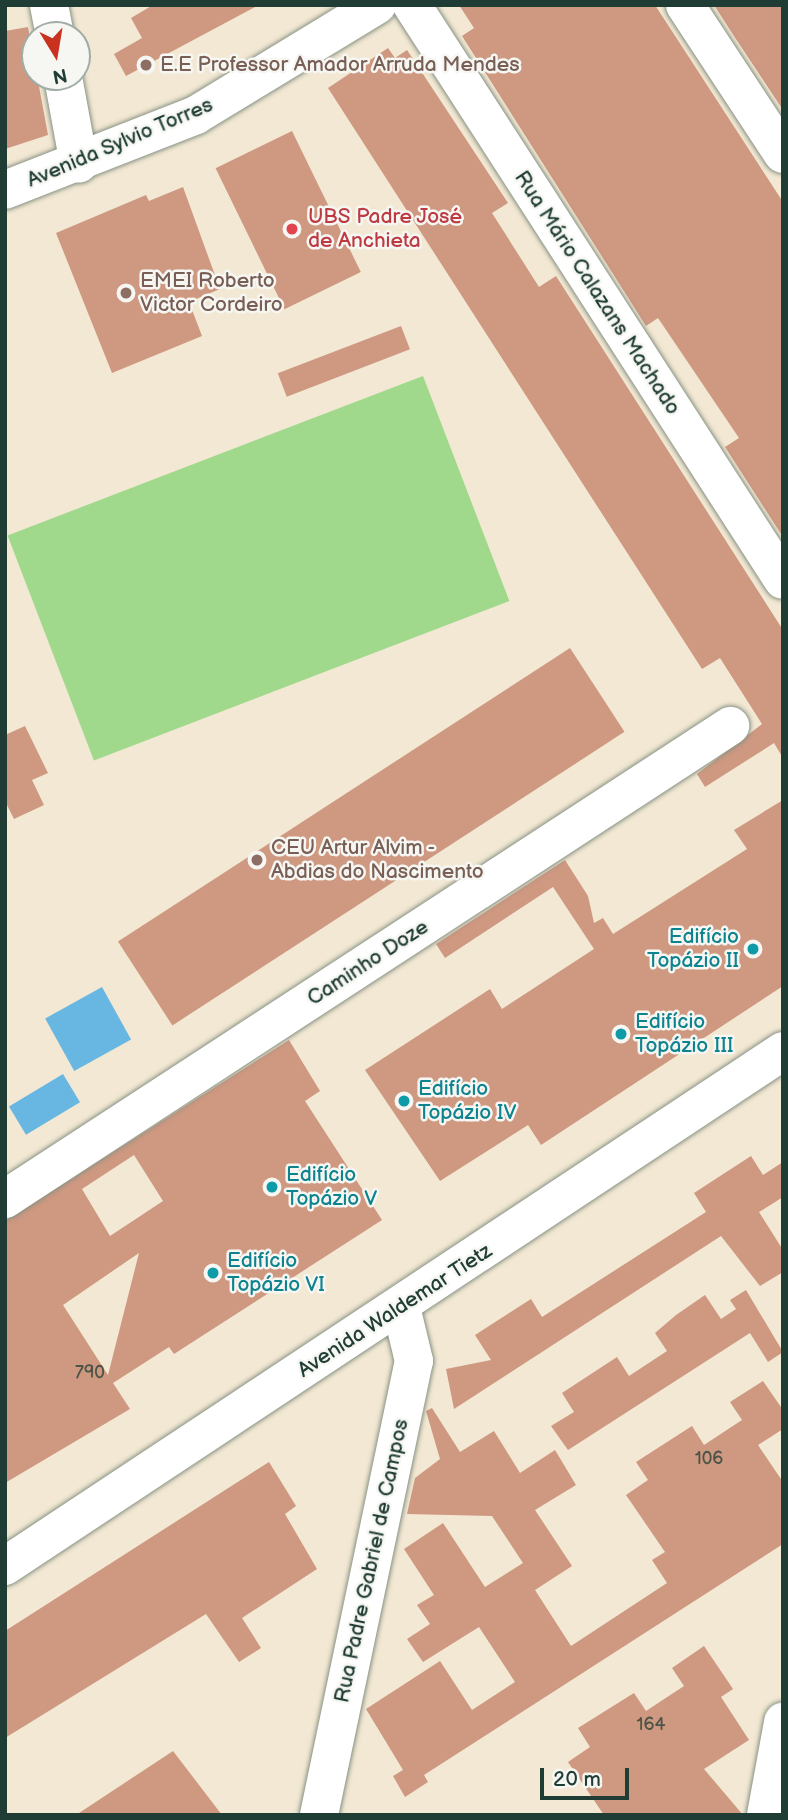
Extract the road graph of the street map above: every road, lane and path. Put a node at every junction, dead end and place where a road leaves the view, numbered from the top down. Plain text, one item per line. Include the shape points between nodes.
1 (377, 5) edge
2 (412, 5) edge
3 (685, 5) edge
4 (66, 91) edge
5 (783, 154) edge
6 (79, 164) junction
7 (5, 190) edge
8 (783, 580) edge
9 (730, 726) dead end
10 (783, 1051) edge
11 (5, 1199) edge
12 (401, 1307) junction
13 (5, 1566) edge
14 (783, 1722) edge
15 (319, 1815) edge
16 (766, 1815) edge

1 - 6 street, Avenida Sylvio Torres via 197,115
2 - 8 street, Rua Mário Calazans Machado
3 - 5 street
4 - 6 street
6 - 7 street, Avenida Sylvio Torres
9 - 11 street, Caminho Doze
10 - 12 street, Avenida Waldemar Tietz
12 - 13 street, Avenida Waldemar Tietz
12 - 15 street, Rua Padre Gabriel de Campos via 414,1361
14 - 16 street

